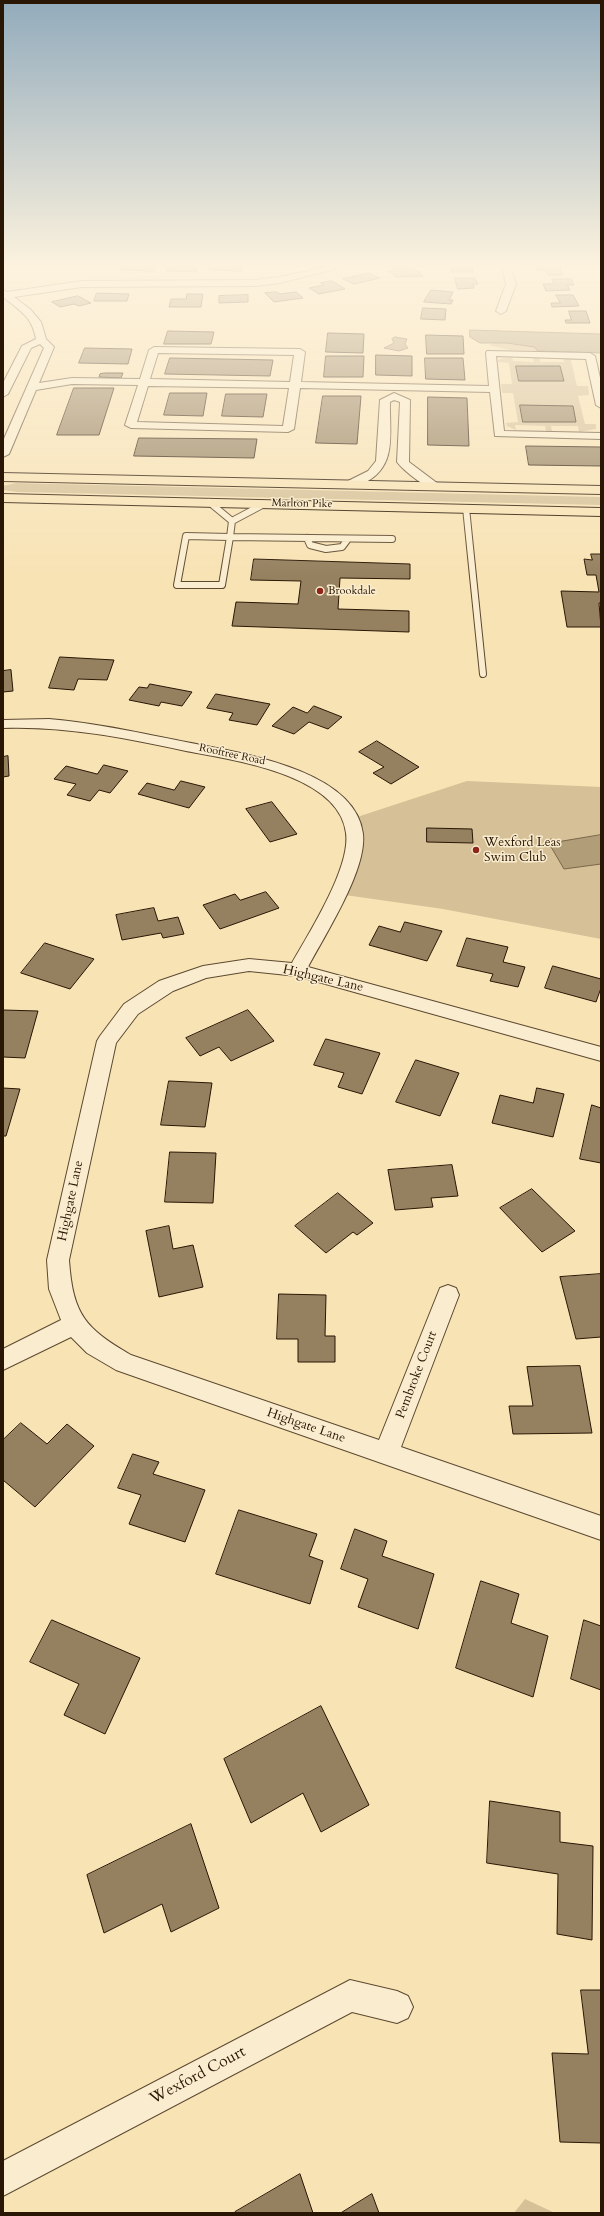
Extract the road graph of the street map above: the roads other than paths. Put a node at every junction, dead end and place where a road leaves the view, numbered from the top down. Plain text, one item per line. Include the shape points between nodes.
1 (15, 369) edge
2 (39, 369) edge
3 (145, 369) edge
4 (297, 369) edge
5 (492, 369) edge
6 (593, 369) edge
7 (96, 371) dead end
8 (91, 382) junction
9 (144, 382) junction
10 (295, 385) junction
11 (32, 387) junction
12 (494, 389) junction
13 (394, 392) junction
14 (3, 394) edge
15 (601, 405) edge
16 (601, 436) edge
17 (3, 454) edge
18 (3, 478) edge
19 (350, 485) junction
20 (435, 486) junction
21 (601, 490) edge
22 (6, 499) edge
23 (209, 502) junction
24 (264, 504) junction
25 (466, 508) junction
26 (601, 512) edge
27 (232, 521) junction
28 (229, 537) junction
29 (307, 538) junction
30 (348, 539) junction
31 (392, 539) dead end
32 (483, 674) dead end
33 (3, 724) edge
34 (298, 970) junction
35 (601, 1054) edge
36 (448, 1295) dead end
37 (74, 1324) junction
38 (3, 1360) edge
39 (386, 1454) junction
40 (601, 1528) edge
41 (398, 2007) dead end
42 (3, 2179) edge

1 - 14 street
2 - 11 street
3 - 9 street
4 - 10 street
5 - 12 street
6 - 15 street
7 - 8 street via 89,376
8 - 9 street
8 - 11 street via 62,381
9 - 10 street
9 - 10 street via 131,426 288,429
10 - 13 street
11 - 17 street
12 - 13 street
12 - 16 street via 499,434
13 - 19 street via 385,400 382,461 376,470
13 - 20 street via 405,400 403,462
18 - 19 highway, Marlton Pike
19 - 20 highway, Marlton Pike
20 - 21 highway, Marlton Pike
22 - 23 highway, Marlton Pike
23 - 24 highway, Marlton Pike
23 - 27 lane
24 - 25 highway, Marlton Pike
24 - 27 lane
25 - 26 highway, Marlton Pike
25 - 32 lane
27 - 28 lane
28 - 28 lane via 186,536 177,585 222,585
28 - 29 lane
29 - 30 lane
29 - 30 lane via 310,545 325,549 341,547
30 - 31 lane
33 - 34 street, Rooftree Road via 23,722 92,726 268,763 331,794 351,819 355,836 349,865 338,894
34 - 35 street, Highgate Lane
34 - 37 street, Highgate Lane via 249,965 195,975 166,986 131,1009 107,1040 58,1260 60,1289
36 - 39 street, Pembroke Court
37 - 38 street
37 - 39 street, Highgate Lane via 95,1346 124,1363
39 - 40 street, Highgate Lane
41 - 42 street, Wexford Court via 350,1996

